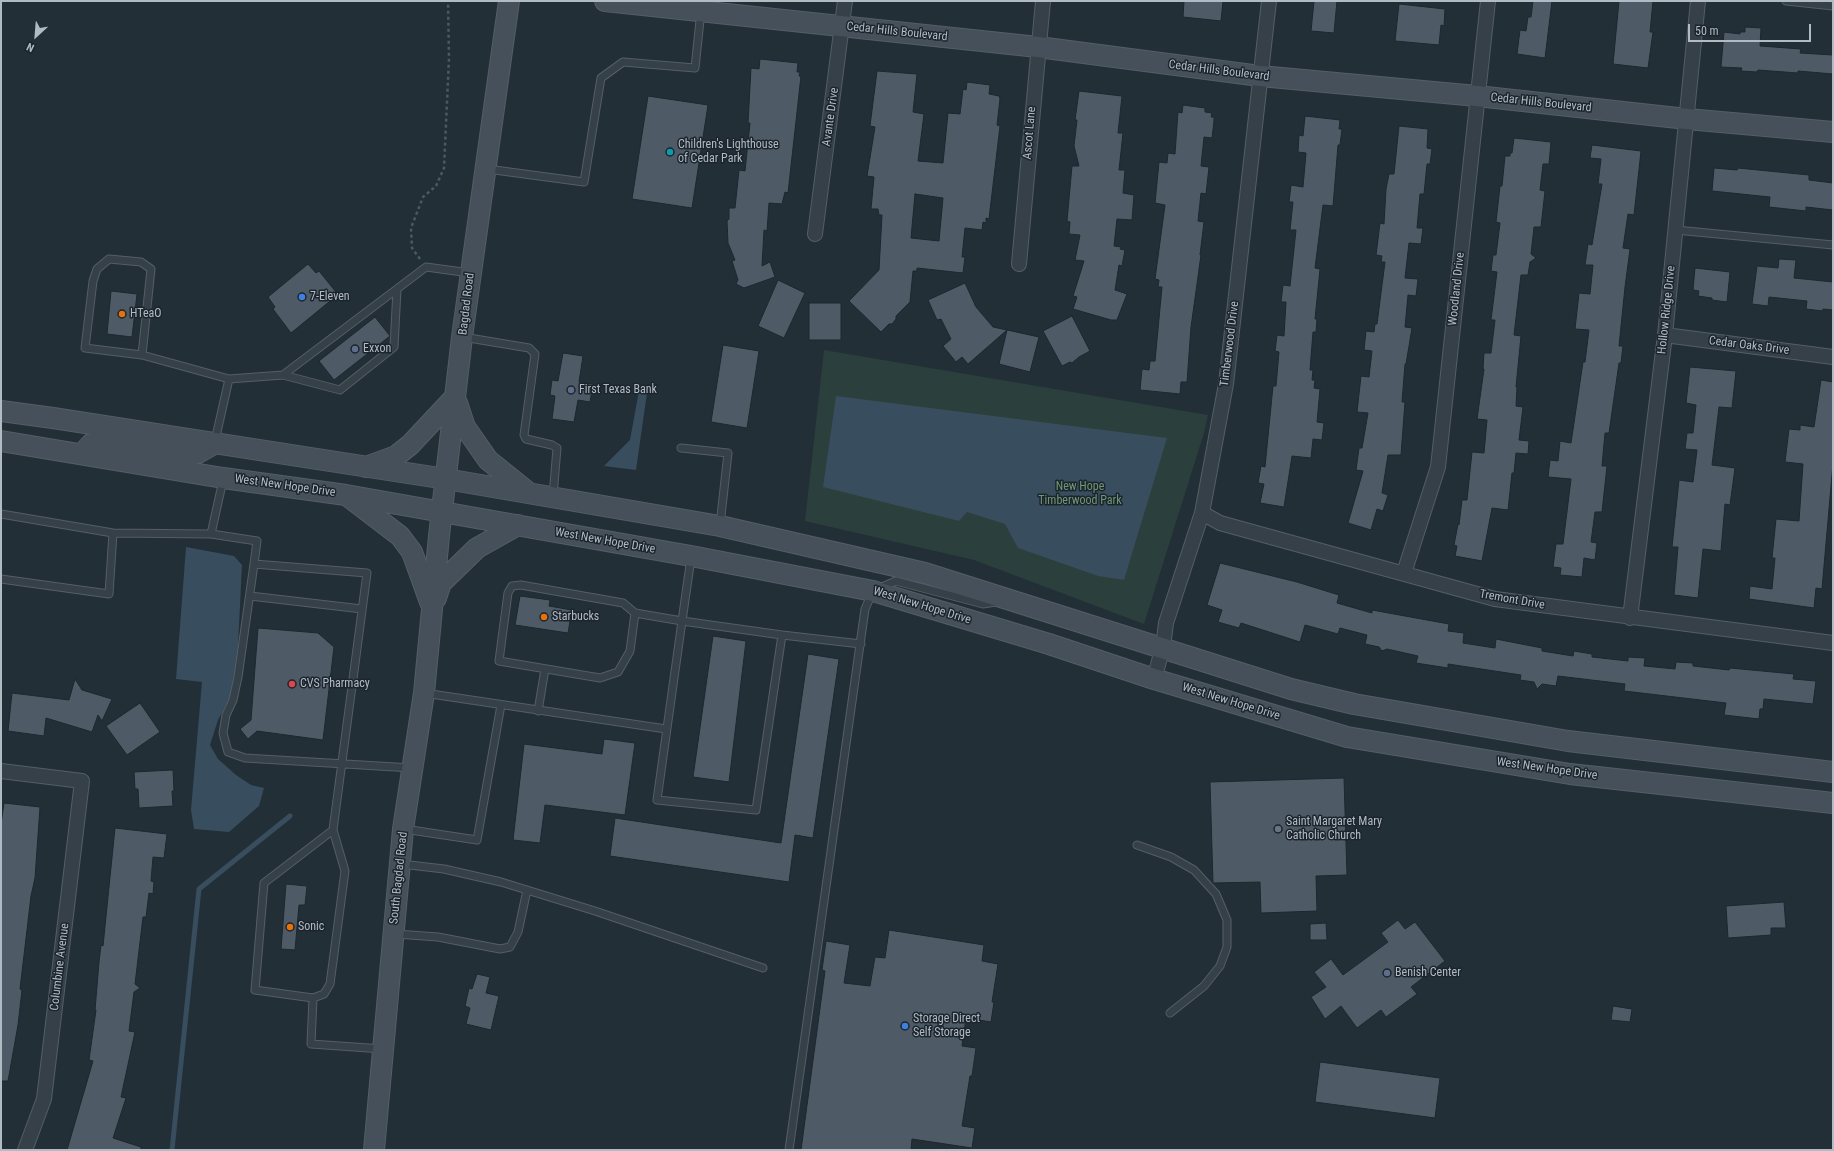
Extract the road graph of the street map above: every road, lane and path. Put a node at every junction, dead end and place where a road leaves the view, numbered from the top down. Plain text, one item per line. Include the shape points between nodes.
1 (448, 1) edge
2 (509, 1) edge
3 (605, 1) edge
4 (845, 1) edge
5 (1043, 1) edge
6 (1269, 1) edge
7 (1488, 1) edge
8 (1698, 1) edge
9 (1786, 1) edge
10 (626, 2) edge
11 (1833, 6) edge
12 (702, 7) edge
13 (843, 27) junction
14 (1038, 47) junction
15 (1260, 76) junction
16 (1477, 96) junction
17 (1687, 119) junction
18 (1833, 132) edge
19 (485, 169) junction
20 (1676, 230) junction
21 (816, 234) dead end
22 (1833, 245) edge
23 (1019, 264) dead end
24 (426, 267) junction
25 (470, 273) junction
26 (397, 289) junction
27 (1664, 335) junction
28 (462, 337) junction
29 (142, 355) junction
30 (1833, 357) edge
31 (283, 375) junction
32 (229, 379) junction
33 (455, 397) junction
34 (1, 411) edge
35 (1, 441) edge
36 (214, 444) junction
37 (681, 448) dead end
38 (82, 454) junction
39 (364, 468) junction
40 (223, 478) junction
41 (446, 480) junction
42 (529, 494) junction
43 (346, 495) junction
44 (553, 497) junction
45 (442, 512) junction
46 (1202, 513) junction
47 (1, 514) edge
48 (518, 525) junction
49 (720, 526) junction
50 (113, 533) junction
51 (211, 534) junction
52 (691, 556) junction
53 (254, 564) junction
54 (1404, 573) junction
55 (1, 579) edge
56 (873, 591) junction
57 (250, 596) junction
58 (1010, 599) junction
59 (432, 608) junction
60 (362, 609) junction
61 (635, 613) junction
62 (1630, 618) junction
63 (682, 621) junction
64 (782, 635) junction
65 (1833, 643) edge
66 (861, 644) junction
67 (1163, 647) junction
68 (545, 669) junction
69 (1154, 679) junction
70 (424, 693) junction
71 (500, 705) junction
72 (538, 710) junction
73 (666, 729) junction
74 (413, 760) junction
75 (342, 765) junction
76 (1, 771) edge
77 (1833, 772) edge
78 (1833, 804) edge
79 (403, 829) junction
80 (333, 830) junction
81 (1137, 845) dead end
82 (400, 864) junction
83 (527, 890) junction
84 (393, 934) junction
85 (763, 968) dead end
86 (313, 998) junction
87 (1170, 1013) dead end
88 (383, 1049) junction
89 (25, 1150) edge
90 (374, 1150) edge
91 (790, 1150) edge

1 - 24 path via 449,58 444,168 436,186 423,197 411,228 412,248
2 - 19 main road, Bagdad Road
3 - 10 main road, Cedar Hills Boulevard
4 - 13 street, Avante Drive
5 - 14 street, Ascot Lane
6 - 15 street, Timberwood Drive
7 - 16 street, Woodland Drive
8 - 17 street, Hollow Ridge Drive
9 - 11 lane
10 - 12 main road, Cedar Hills Boulevard
12 - 13 main road, Cedar Hills Boulevard
12 - 19 lane via 695,68 623,62 601,78 584,182
13 - 14 main road, Cedar Hills Boulevard
13 - 21 street, Avante Drive
14 - 15 main road, Cedar Hills Boulevard
14 - 23 street, Ascot Lane
15 - 16 main road, Cedar Hills Boulevard
15 - 46 street, Timberwood Drive via 1226,384
16 - 17 main road, Cedar Hills Boulevard
16 - 54 street, Woodland Drive via 1438,467
17 - 18 main road, Cedar Hills Boulevard
17 - 20 street, Hollow Ridge Drive
19 - 25 main road, Bagdad Road
20 - 22 lane
20 - 27 street, Hollow Ridge Drive
24 - 25 lane
24 - 26 lane
25 - 28 main road, Bagdad Road
26 - 31 lane
26 - 31 lane via 394,347 340,390
27 - 30 street, Cedar Oaks Drive
27 - 62 street, Hollow Ridge Drive
28 - 33 main road, Bagdad Road
28 - 44 lane via 529,348 535,354 524,435 526,439 552,444 557,448
29 - 29 lane via 151,269 141,262 109,259 97,269 93,281 85,348
29 - 32 lane
31 - 32 lane
32 - 36 lane
33 - 39 main road via 410,446 396,456
33 - 41 main road, Bagdad Road
33 - 42 main road via 465,427 488,460
34 - 36 main road
35 - 38 main road, West New Hope Drive
36 - 38 main road via 198,453 180,455 108,443 91,444
36 - 39 main road
37 - 49 lane via 728,453
38 - 40 main road, West New Hope Drive
39 - 41 main road
40 - 43 main road, West New Hope Drive
40 - 51 lane
41 - 42 main road
41 - 45 main road, Bagdad Road
42 - 44 main road
43 - 45 main road, West New Hope Drive
43 - 59 main road via 400,536 412,552
44 - 49 main road
45 - 48 main road, West New Hope Drive
45 - 59 main road, Bagdad Road
46 - 54 street, Tremont Drive via 1220,523
46 - 67 street, Timberwood Drive via 1166,623
47 - 50 lane
48 - 52 main road, West New Hope Drive
48 - 59 main road via 477,548 462,562 441,583
49 - 58 main road via 925,573
50 - 51 lane
50 - 55 lane via 109,594
51 - 53 lane via 257,541
52 - 56 main road, West New Hope Drive
52 - 63 lane
53 - 57 lane
53 - 60 lane via 367,574
54 - 62 street, Tremont Drive via 1495,599
56 - 58 lane via 896,581 983,604
56 - 66 lane via 865,608
56 - 69 main road, West New Hope Drive via 1049,644
57 - 60 lane
57 - 75 lane via 238,677 223,733 228,752 245,758
58 - 67 main road
59 - 70 main road, South Bagdad Road
60 - 75 lane
61 - 63 lane
61 - 68 lane via 630,651 618,672 600,678
61 - 68 lane via 623,603 521,585 512,586 508,593 499,661
62 - 65 street, Tremont Drive
63 - 64 lane
63 - 73 lane
64 - 66 lane
64 - 73 lane via 756,810 657,800
66 - 91 lane
67 - 69 street, Timberwood Drive
67 - 77 main road via 1291,689 1354,704 1568,741
68 - 72 lane
69 - 78 main road, West New Hope Drive via 1347,737 1570,774
70 - 71 lane
70 - 74 main road, South Bagdad Road
71 - 72 lane
71 - 79 lane via 477,840
72 - 73 lane
74 - 75 lane
74 - 79 main road, South Bagdad Road
75 - 80 lane
76 - 89 street, Columbine Avenue via 82,781 44,1099
79 - 82 main road, South Bagdad Road
80 - 86 lane via 345,871 330,984 324,994
80 - 86 lane via 264,883 255,990
81 - 87 lane via 1171,857 1194,870 1216,894 1227,920 1227,947 1220,966 1204,986
82 - 83 lane via 444,869
82 - 84 main road, South Bagdad Road
83 - 84 lane via 518,932 510,946 500,950 438,937
83 - 85 lane
84 - 88 main road, South Bagdad Road
86 - 88 lane via 311,1044
88 - 90 main road, South Bagdad Road

